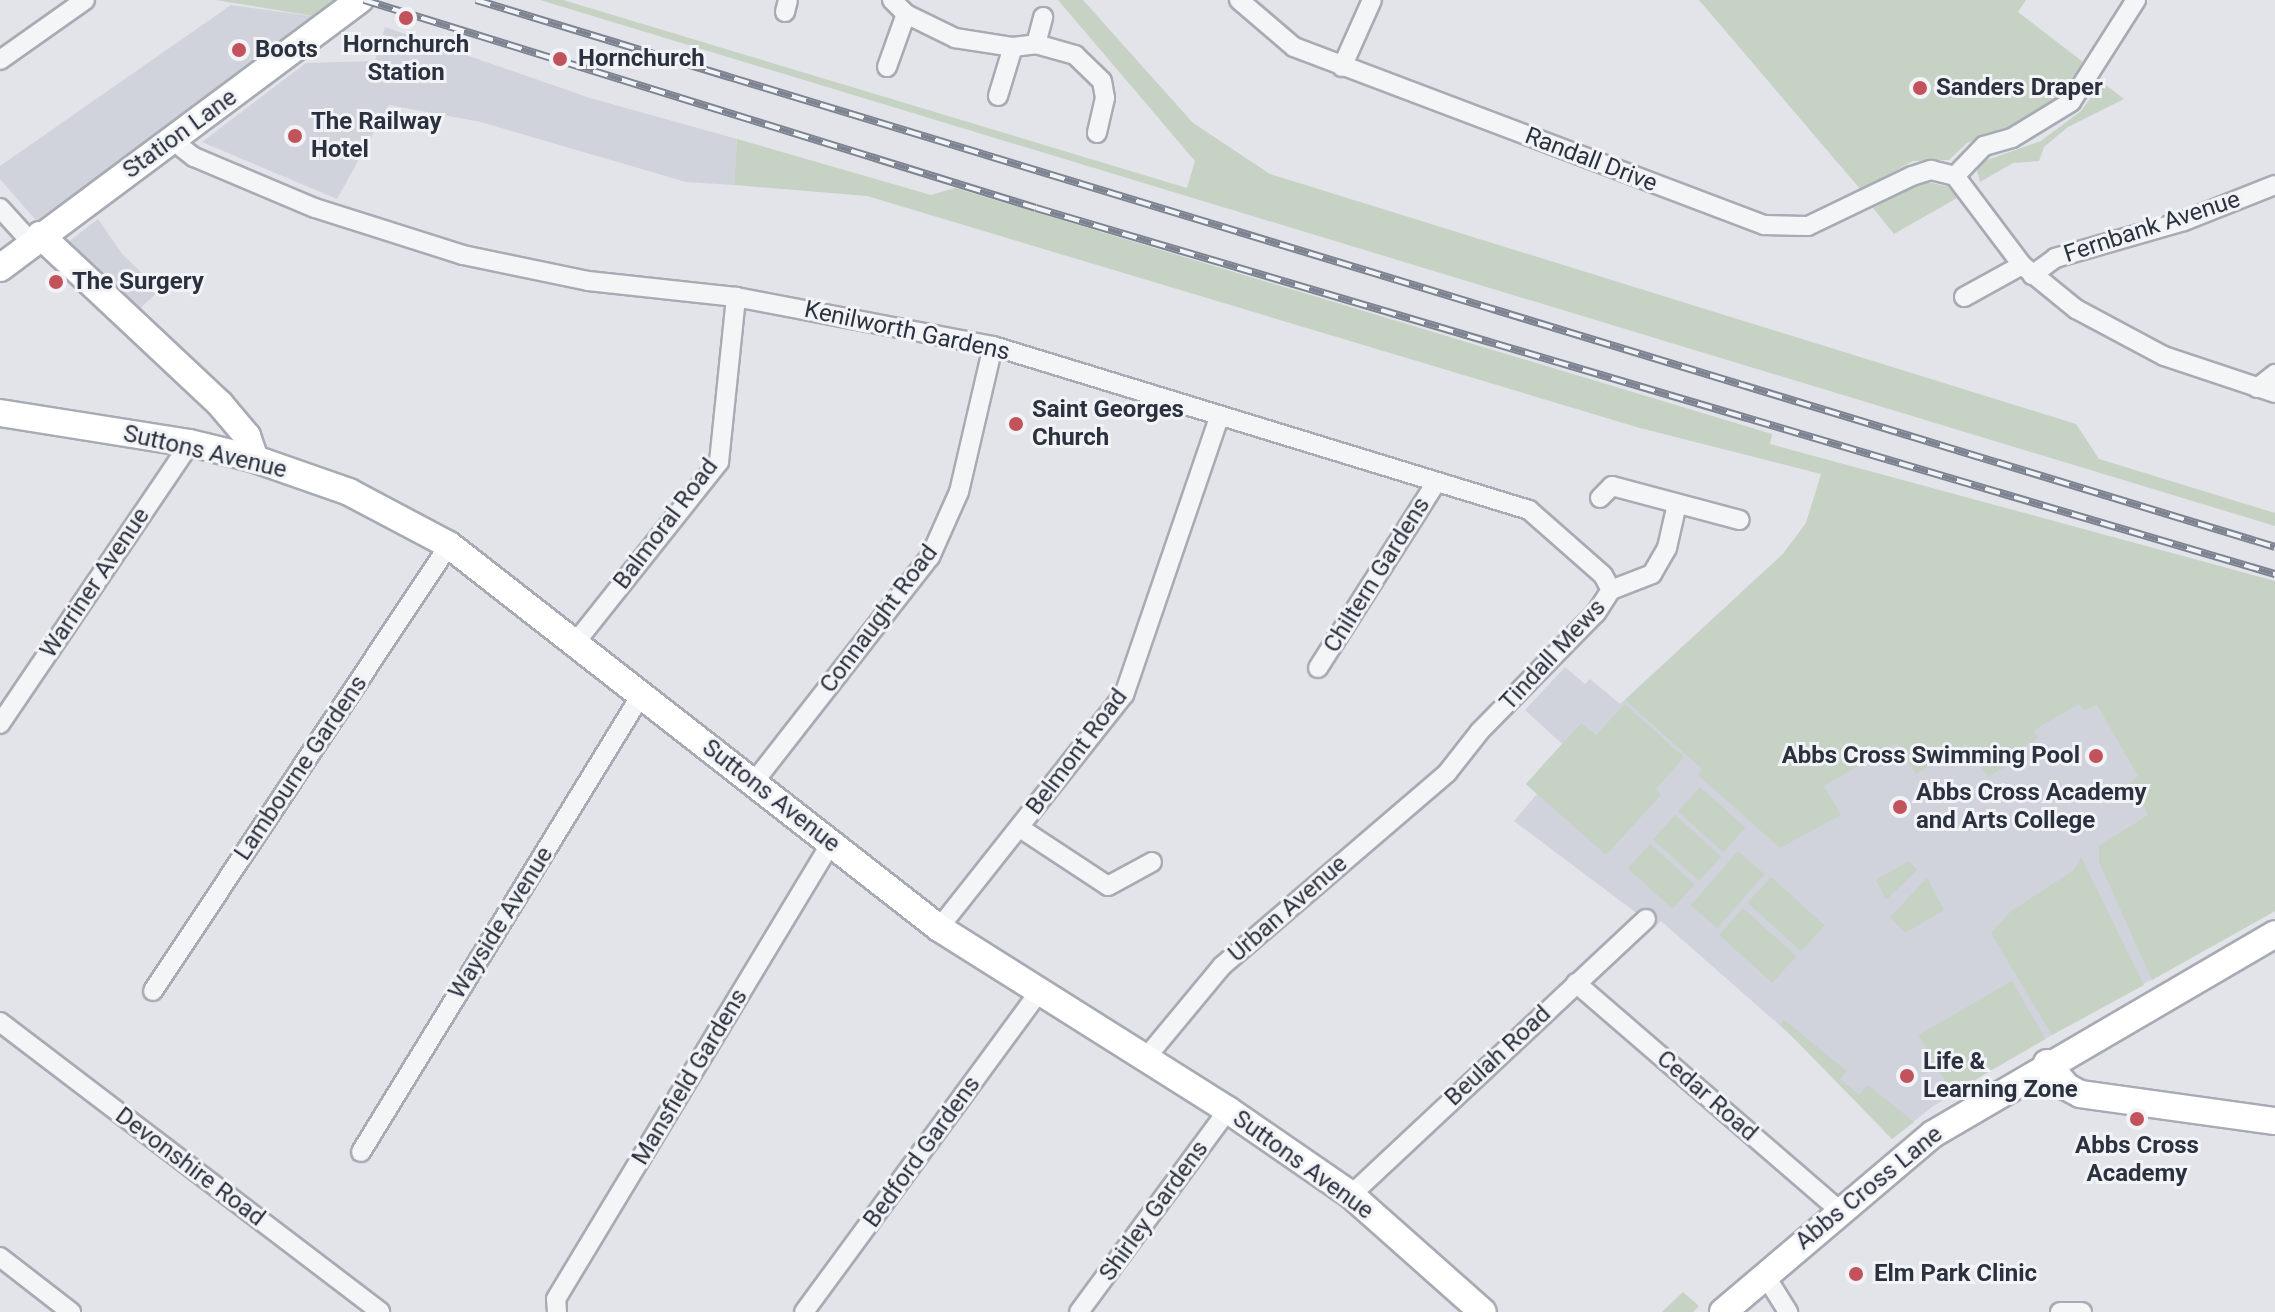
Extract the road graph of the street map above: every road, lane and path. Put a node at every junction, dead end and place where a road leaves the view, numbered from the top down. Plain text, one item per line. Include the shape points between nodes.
1 (85, 0) edge
2 (360, 0) edge
3 (892, 0) edge
4 (1239, 0) edge
5 (1372, 0) edge
6 (2136, 0) edge
7 (906, 14) junction
8 (1043, 17) dead end
9 (1036, 44) junction
10 (1013, 47) junction
11 (0, 60) edge
12 (887, 67) dead end
13 (1342, 67) junction
14 (998, 96) dead end
15 (1097, 133) dead end
16 (172, 140) junction
17 (1955, 176) junction
18 (2275, 185) edge
19 (0, 208) edge
20 (36, 239) junction
21 (0, 268) edge
22 (2027, 270) junction
23 (736, 297) junction
24 (1964, 297) dead end
25 (993, 346) junction
26 (2275, 374) edge
27 (2266, 390) edge
28 (0, 413) edge
29 (1219, 417) junction
30 (190, 443) junction
31 (255, 459) junction
32 (1436, 483) junction
33 (1600, 498) dead end
34 (1677, 504) junction
35 (1740, 520) dead end
36 (449, 545) junction
37 (1611, 590) junction
38 (575, 643) junction
39 (1318, 668) dead end
40 (641, 695) junction
41 (0, 724) edge
42 (1447, 773) joint
43 (754, 782) junction
44 (1020, 828) junction
45 (831, 843) junction
46 (1152, 862) dead end
47 (1646, 919) dead end
48 (939, 928) junction
49 (2275, 934) edge
50 (1576, 983) junction
51 (153, 991) dead end
52 (1039, 992) junction
53 (0, 1022) edge
54 (1144, 1060) junction
55 (2047, 1063) junction
56 (1228, 1110) junction
57 (2275, 1121) edge
58 (361, 1152) dead end
59 (1351, 1195) junction
60 (1838, 1209) junction
61 (0, 1257) edge
62 (1765, 1275) junction
63 (71, 1312) edge
64 (380, 1312) edge
65 (557, 1312) edge
66 (804, 1312) edge
67 (1079, 1312) edge
68 (1483, 1312) edge
69 (1723, 1312) edge
70 (1788, 1312) edge
71 (2060, 1312) edge
72 (2082, 1312) edge

1 - 11 street
2 - 16 street, Station Lane
3 - 7 street
4 - 13 street, Randall Drive via 1275,36
5 - 13 street
6 - 17 street via 2071,102 2012,138 1984,146
7 - 10 street via 955,38
7 - 12 street
8 - 9 street
9 - 10 street
9 - 15 street via 1075,55 1094,68 1105,98
10 - 14 street
13 - 17 street, Randall Drive via 1775,227 1834,218 1931,170
16 - 20 street, Station Lane
16 - 23 street, Kenilworth Gardens via 194,157 315,208 463,255 639,290
17 - 22 street
18 - 22 street, Fernbank Avenue via 2184,221
19 - 20 street
20 - 21 street, Station Lane
20 - 31 street via 220,404 247,436
22 - 24 street, Fernbank Avenue
22 - 27 street via 2120,335
23 - 25 street, Kenilworth Gardens
23 - 38 street, Balmoral Road via 719,462
25 - 29 street, Kenilworth Gardens
25 - 43 street, Connaught Road via 963,478 930,557
26 - 27 street
28 - 30 street, Suttons Avenue
29 - 32 street, Kenilworth Gardens
29 - 44 street, Belmont Road via 1124,695
30 - 31 street, Suttons Avenue
30 - 41 street, Warriner Avenue
31 - 36 street, Suttons Avenue via 349,492
32 - 37 street, Kenilworth Gardens via 1543,516 1606,578
32 - 39 street, Chiltern Gardens
33 - 34 street via 1612,486
34 - 35 street
34 - 37 street, Tindall Mews via 1657,569 1639,583
36 - 38 street, Suttons Avenue
36 - 51 street, Lambourne Gardens
37 - 42 street, Tindall Mews via 1596,613 1480,731
38 - 40 street, Suttons Avenue
40 - 43 street, Suttons Avenue
40 - 58 street, Wayside Avenue
42 - 54 street, Urban Avenue via 1222,966
43 - 45 street, Suttons Avenue
44 - 46 street via 1108,886
44 - 48 street, Belmont Road
45 - 48 street, Suttons Avenue
45 - 65 street, Mansfield Gardens via 556,1299
47 - 50 street, Beulah Road
48 - 52 street, Suttons Avenue
49 - 55 street, Abbs Cross Lane
50 - 59 street, Beulah Road
50 - 60 street, Cedar Road
52 - 54 street, Suttons Avenue
52 - 66 street, Bedford Gardens
53 - 64 street, Devonshire Road
54 - 56 street, Suttons Avenue
55 - 57 street via 2080,1094
55 - 60 street, Abbs Cross Lane via 1933,1134
56 - 59 street, Suttons Avenue
56 - 67 street, Shirley Gardens
59 - 68 street, Suttons Avenue
60 - 62 street, Abbs Cross Lane
61 - 63 street
62 - 69 street, Abbs Cross Lane
62 - 70 street
71 - 72 street

